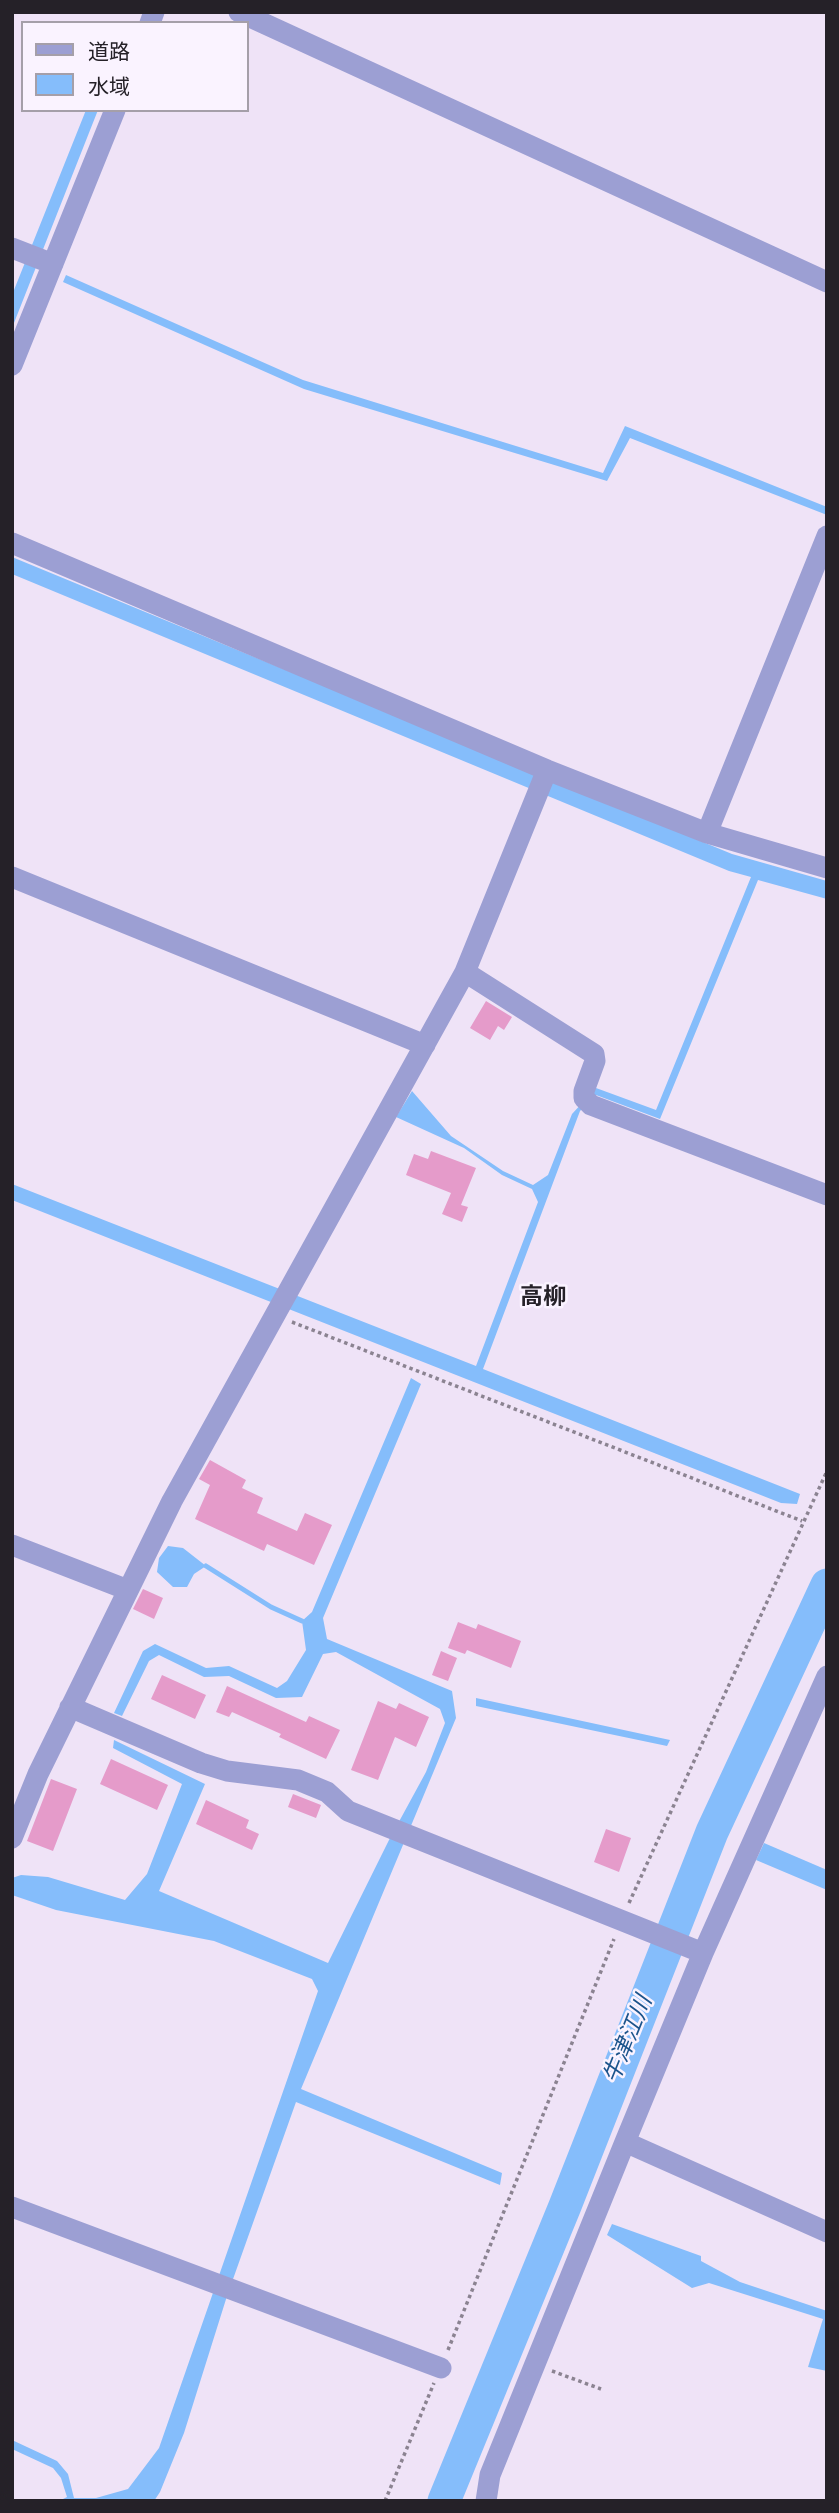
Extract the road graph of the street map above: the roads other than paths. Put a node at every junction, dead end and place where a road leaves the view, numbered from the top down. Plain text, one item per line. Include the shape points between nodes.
1 (239, 12) edge
2 (113, 112) edge
3 (18, 250) edge
4 (53, 264) junction
5 (827, 282) edge
6 (12, 365) edge
7 (827, 536) edge
8 (12, 543) edge
9 (547, 770) junction
10 (707, 833) junction
11 (827, 868) edge
12 (12, 877) edge
13 (465, 972) junction
14 (425, 1045) junction
15 (827, 1195) edge
16 (12, 1545) edge
17 (128, 1590) junction
18 (827, 1676) edge
19 (70, 1707) junction
20 (12, 1838) edge
21 (703, 1953) junction
22 (625, 2142) junction
23 (12, 2207) edge
24 (827, 2232) edge
25 (440, 2368) road end
26 (486, 2501) edge

1 - 5 street
2 - 4 street
3 - 4 street
4 - 6 street
7 - 10 street
8 - 9 street
9 - 10 street
9 - 13 street
10 - 11 street
12 - 14 street
13 - 14 street
13 - 15 street via 594,1055 584,1091 587,1101
14 - 17 street via 172,1501
16 - 17 street
17 - 19 street
18 - 21 street
19 - 20 street
19 - 21 street via 201,1763 298,1780 327,1792 348,1811
21 - 22 street
22 - 24 street
22 - 26 street via 490,2475
23 - 25 street

